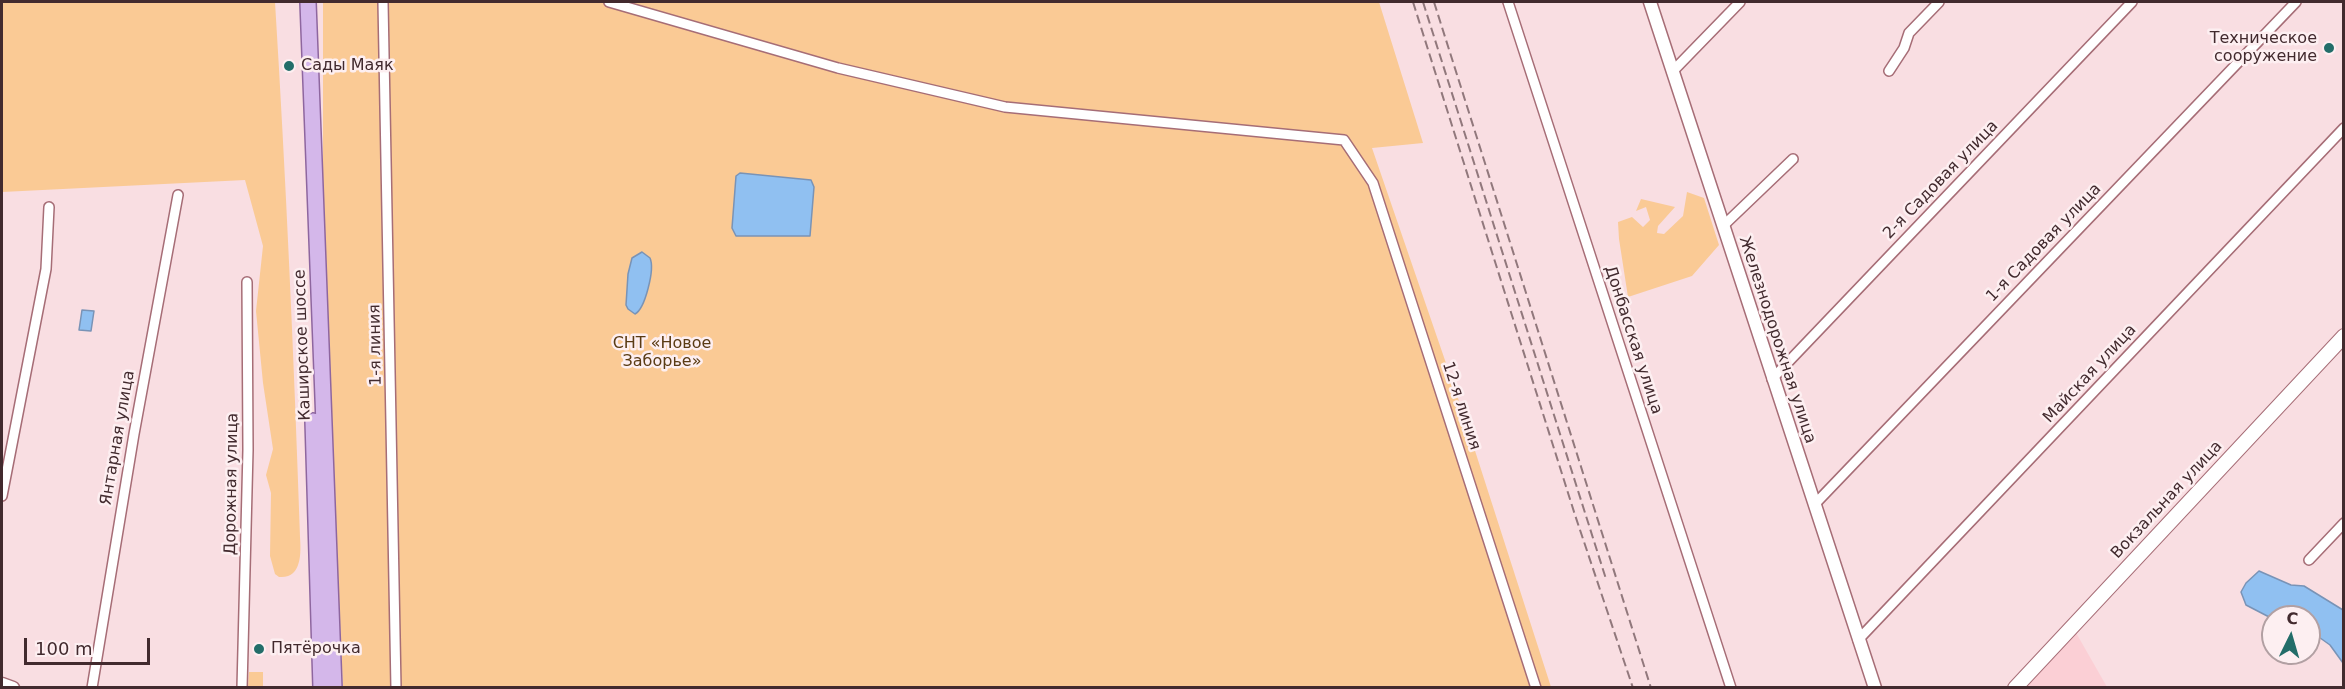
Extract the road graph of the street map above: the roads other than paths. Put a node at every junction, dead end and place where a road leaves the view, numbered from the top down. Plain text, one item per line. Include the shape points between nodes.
1 (299, 2) edge
2 (308, 2) edge
3 (383, 2) edge
4 (609, 2) edge
5 (1508, 2) edge
6 (1650, 2) edge
7 (1740, 2) edge
8 (1939, 2) edge
9 (2132, 2) edge
10 (2296, 2) edge
11 (1889, 71) dead end
12 (1672, 72) junction
13 (2343, 128) edge
14 (1793, 159) dead end
15 (178, 195) dead end
16 (49, 207) dead end
17 (1724, 226) junction
18 (247, 282) dead end
19 (2343, 336) edge
20 (1772, 379) junction
21 (2, 496) edge
22 (1814, 505) junction
23 (2343, 524) edge
24 (2309, 560) dead end
25 (1858, 640) junction
26 (2, 684) edge
27 (13, 687) edge
28 (92, 687) edge
29 (242, 687) edge
30 (321, 687) edge
31 (334, 687) edge
32 (396, 687) edge
33 (1536, 687) edge
34 (1731, 687) edge
35 (1875, 687) edge
36 (2015, 687) edge

1 - 30 main road, Каширское шоссе
2 - 31 main road, Каширское шоссе
3 - 32 street, 1-я линия
4 - 33 street, 12-я линия via 838,68 1005,107 1344,140 1373,183
5 - 34 street, Донбасская улица
6 - 12 street, Железнодорожная улица
7 - 12 street
8 - 11 street via 1909,33
9 - 20 street, 2-я Садовая улица
10 - 22 street, 1-я Садовая улица
12 - 17 street, Железнодорожная улица
13 - 25 street, Майская улица
14 - 17 street
15 - 28 street, Янтарная улица
16 - 21 street via 46,269
17 - 20 street, Железнодорожная улица
18 - 29 street, Дорожная улица
19 - 36 main road, Вокзальная улица
20 - 22 street, Железнодорожная улица
22 - 25 street, Железнодорожная улица
23 - 24 street
25 - 35 street, Железнодорожная улица
26 - 27 street

